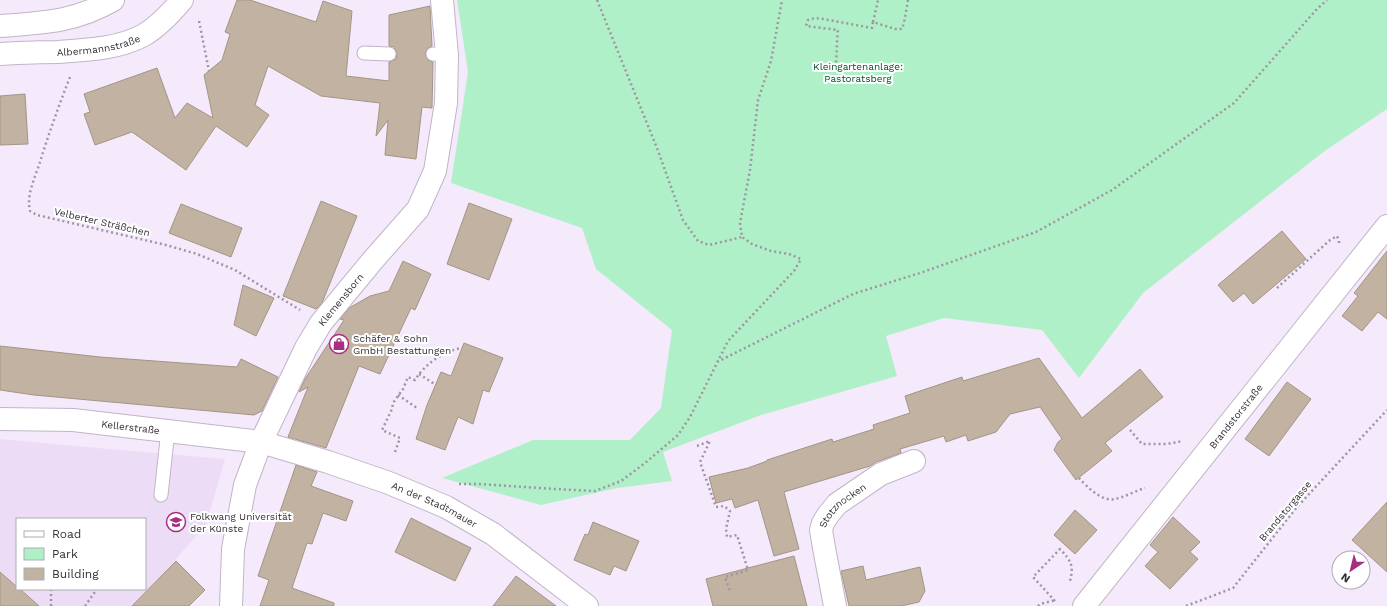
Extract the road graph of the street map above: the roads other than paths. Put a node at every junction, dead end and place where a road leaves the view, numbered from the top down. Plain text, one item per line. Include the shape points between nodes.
1 (113, 0) edge
2 (182, 0) edge
3 (442, 0) edge
4 (0, 26) edge
5 (364, 53) dead end
6 (0, 54) edge
7 (389, 54) dead end
8 (1387, 226) edge
9 (0, 419) edge
10 (168, 430) junction
11 (261, 442) junction
12 (914, 461) dead end
13 (161, 495) dead end
14 (231, 606) edge
15 (587, 606) edge
16 (835, 606) edge
17 (1084, 606) edge

1 - 4 street via 74,17 57,21
2 - 6 street, Albermannstraße via 160,24 143,35 110,47 96,50
3 - 11 street, Klemensborn via 440,54 446,103 435,171 418,209 321,323 306,348
5 - 7 lane
8 - 17 street, Brandstorstraße
9 - 10 street, Kellerstraße via 72,420
10 - 11 street, Kellerstraße
10 - 13 lane
11 - 14 street, Klemensborn via 245,485 232,549
11 - 15 street, An der Stadtmauer via 328,462 446,507 493,534
12 - 16 street, Stotznocken via 881,474 838,504 823,523 821,530

